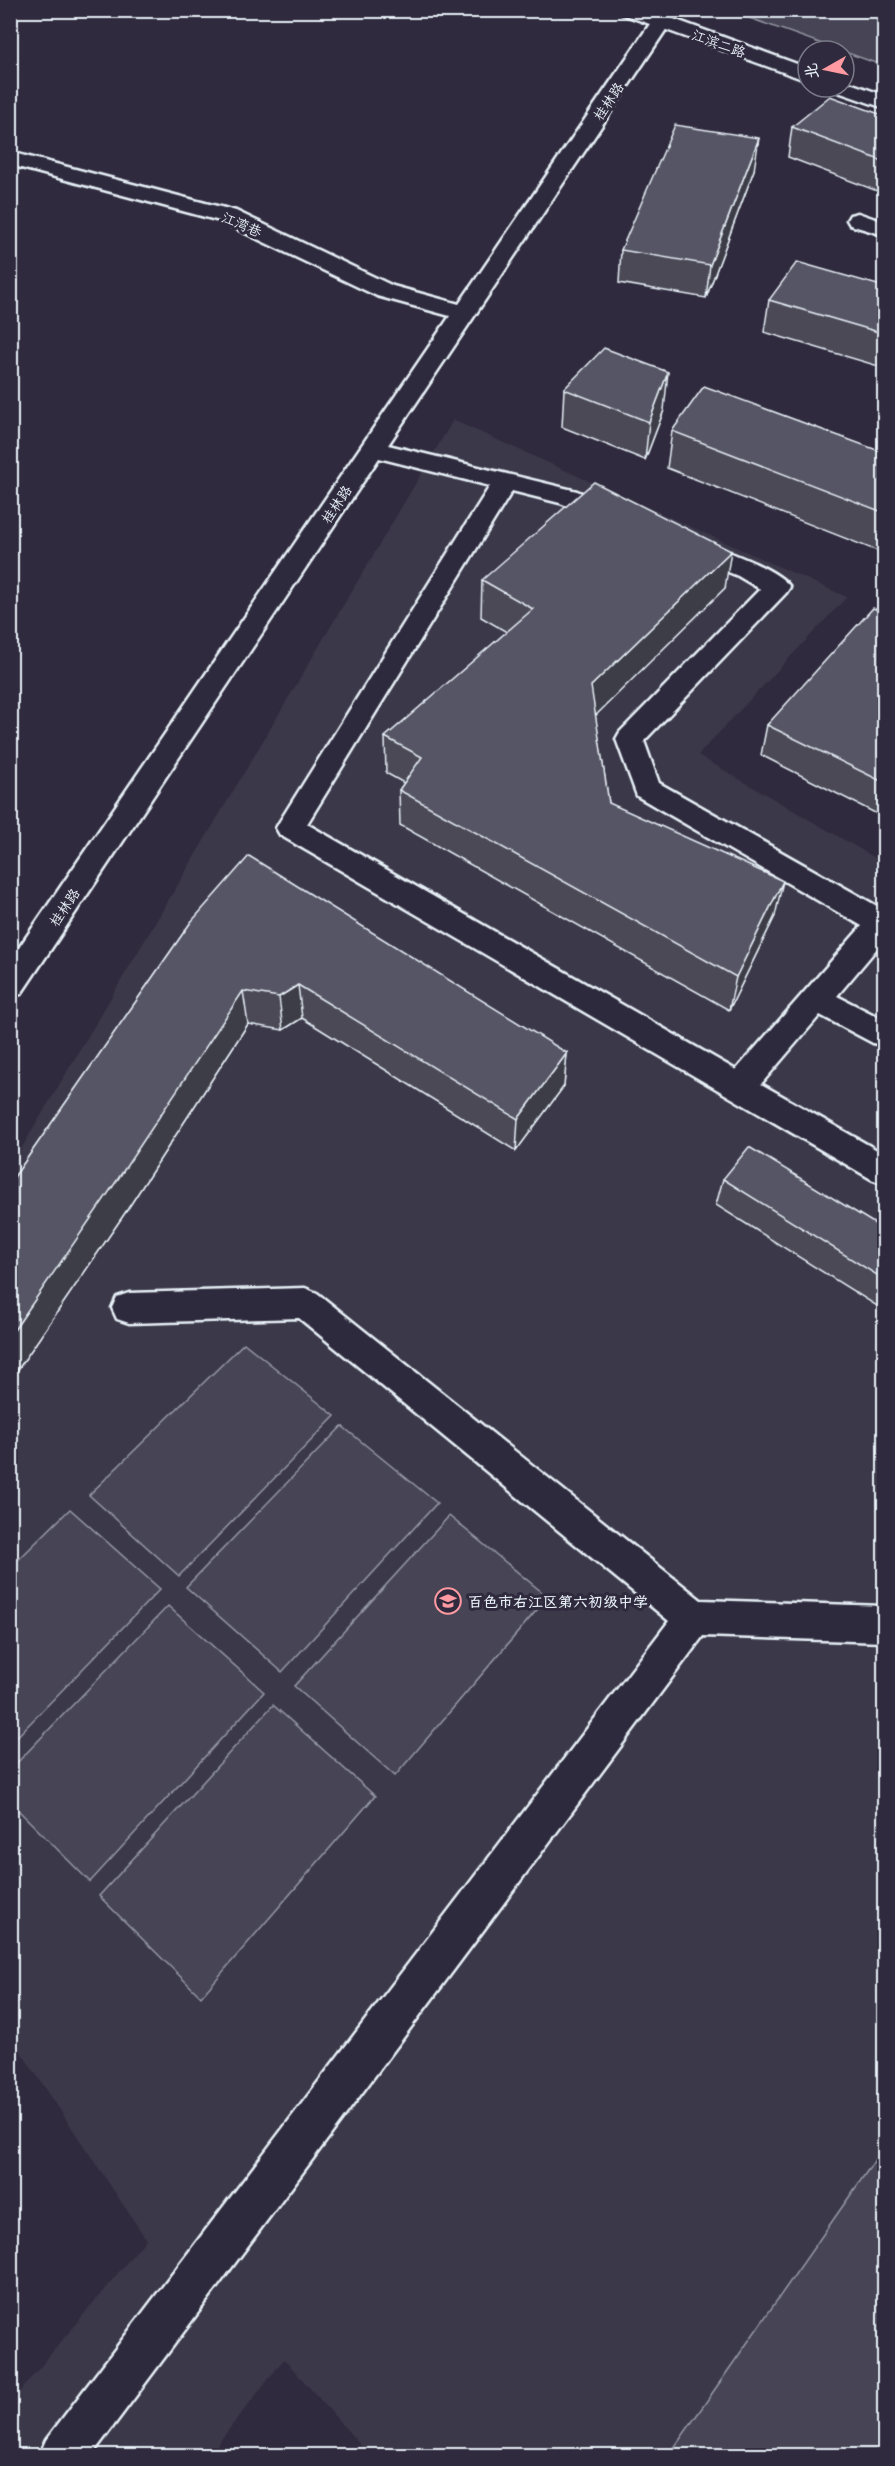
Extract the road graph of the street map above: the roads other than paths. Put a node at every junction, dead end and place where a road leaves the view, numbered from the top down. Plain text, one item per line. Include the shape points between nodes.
1 (629, 10) edge
2 (661, 22) junction
3 (796, 71) edge
4 (856, 92) edge
5 (885, 102) edge
6 (10, 158) edge
7 (858, 219) dead end
8 (885, 229) edge
9 (465, 313) junction
10 (373, 449) junction
11 (505, 482) junction
12 (883, 923) edge
13 (10, 986) edge
14 (816, 999) junction
15 (885, 1034) edge
16 (740, 1087) junction
17 (885, 1170) edge
18 (129, 1308) dead end
19 (694, 1618) junction
20 (885, 1624) edge
21 (62, 2456) edge

1 - 2 street, 江滨二路
2 - 3 street, 江滨二路
2 - 9 street, 桂林路
4 - 5 street
6 - 9 street, 江湾巷 via 228,216 385,291
7 - 8 street
9 - 10 street, 桂林路
10 - 11 street
10 - 13 street, 桂林路
11 - 12 street via 568,497 747,570 777,587 630,739 646,789
11 - 16 street via 290,828
12 - 14 street
14 - 15 street
14 - 16 street
16 - 17 street
18 - 19 street via 304,1304
19 - 20 street
19 - 21 street

